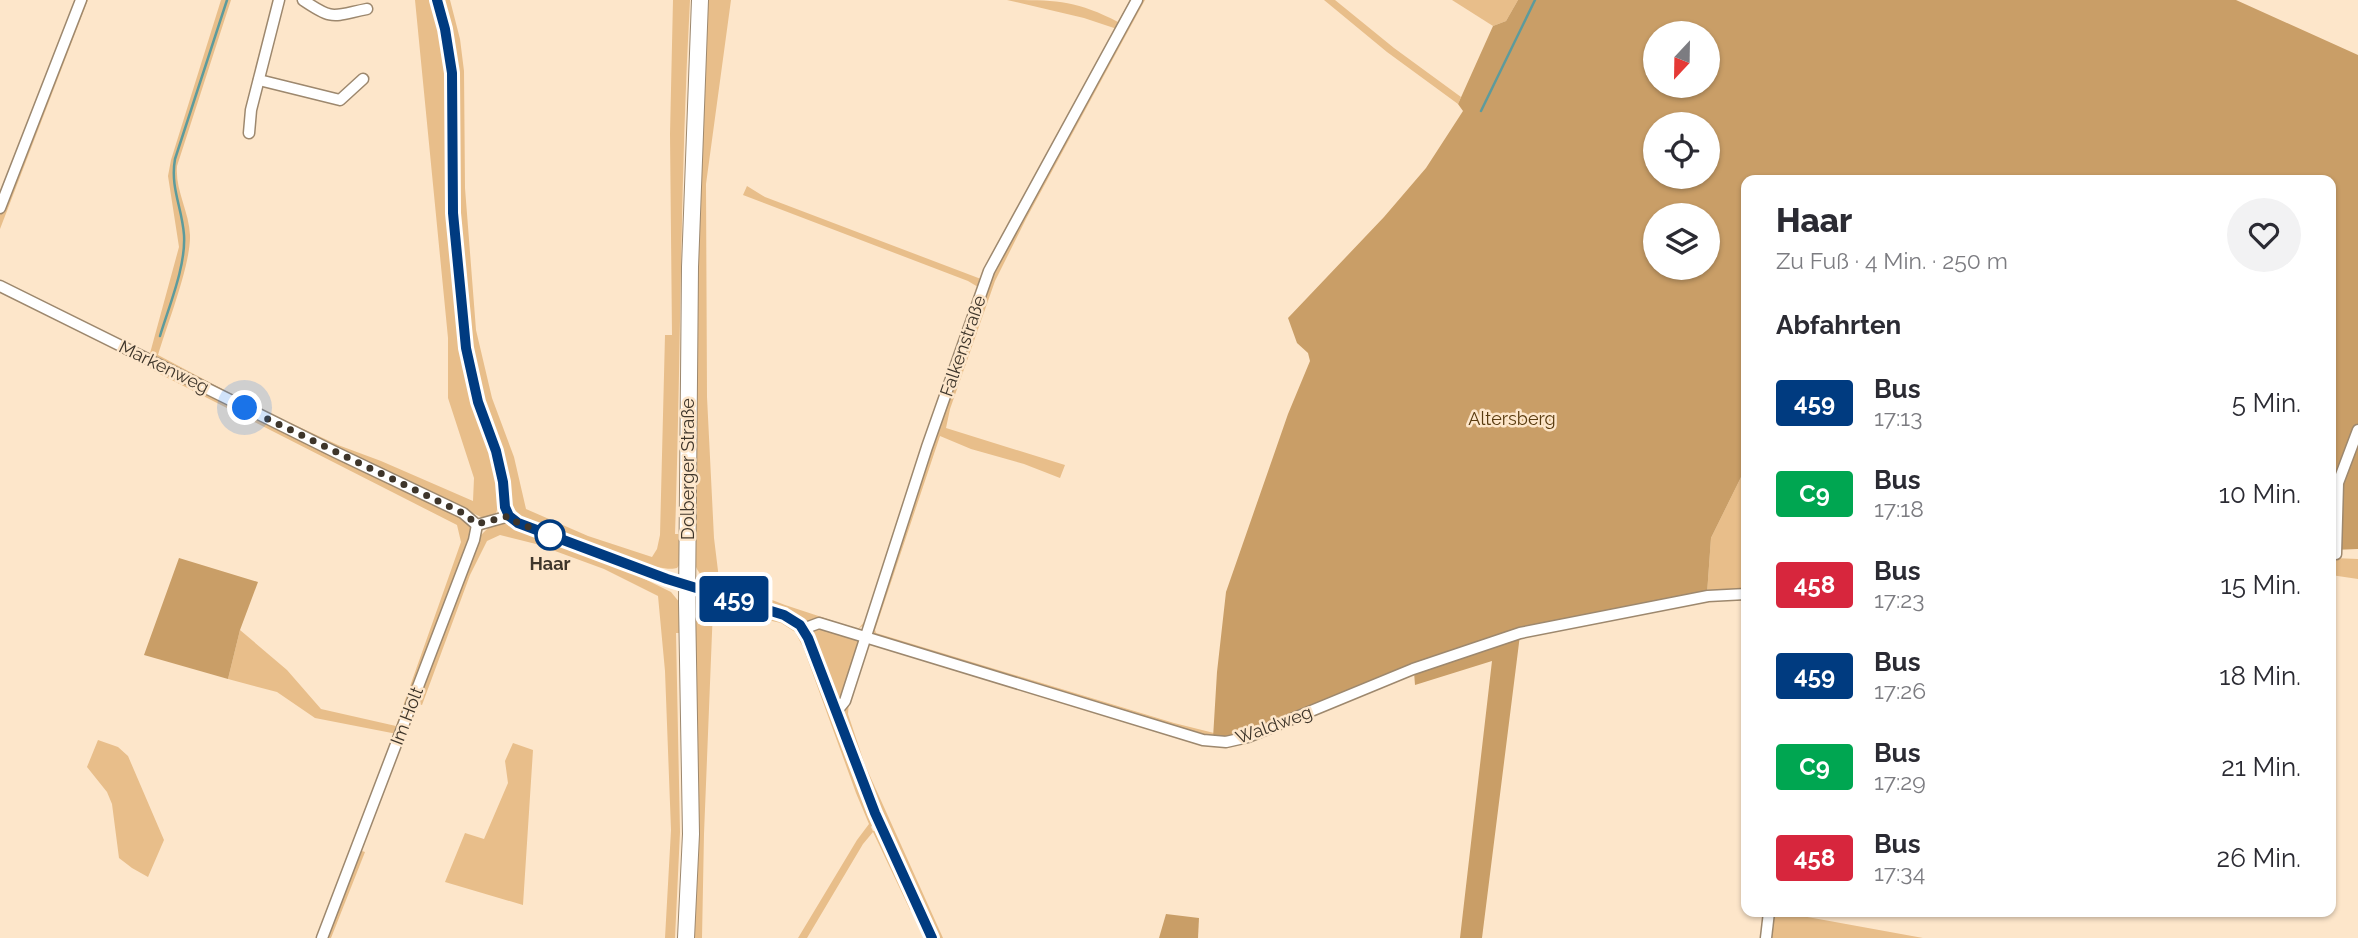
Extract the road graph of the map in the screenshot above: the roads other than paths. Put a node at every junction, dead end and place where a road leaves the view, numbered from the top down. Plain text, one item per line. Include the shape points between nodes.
1 (81, 0) edge
2 (279, 0) edge
3 (303, 0) edge
4 (437, 0) edge
5 (700, 0) edge
6 (1137, 0) edge
7 (367, 9) dead end
8 (363, 79) dead end
9 (259, 80) junction
10 (249, 133) dead end
11 (0, 208) edge
12 (0, 286) edge
13 (2358, 430) edge
14 (509, 516) junction
15 (477, 524) junction
16 (2336, 554) edge
17 (688, 586) junction
18 (1741, 594) edge
19 (803, 629) junction
20 (866, 636) junction
21 (835, 712) junction
22 (1768, 917) edge
23 (322, 938) edge
24 (686, 938) edge
25 (932, 938) edge
26 (1766, 938) edge

1 - 11 street
2 - 9 street
3 - 7 street via 337,17
4 - 14 street via 452,73 453,213 466,348 478,402 496,451
5 - 17 main road, Dolberger Straße via 690,242
6 - 20 street, Falkenstraße via 989,271
8 - 9 street via 341,100
9 - 10 street
12 - 15 street, Markenweg via 463,513
13 - 16 street via 2338,483
14 - 15 street
14 - 17 street
15 - 23 street, Im Holt
17 - 19 street via 784,615
17 - 24 main road, Dolberger Straße via 691,834
18 - 20 street, Waldweg via 1708,596 1520,633 1226,742 1203,740
19 - 20 street, Waldweg via 819,623
19 - 21 street
20 - 21 street, Falkenstraße via 845,701
21 - 25 street
22 - 26 street

